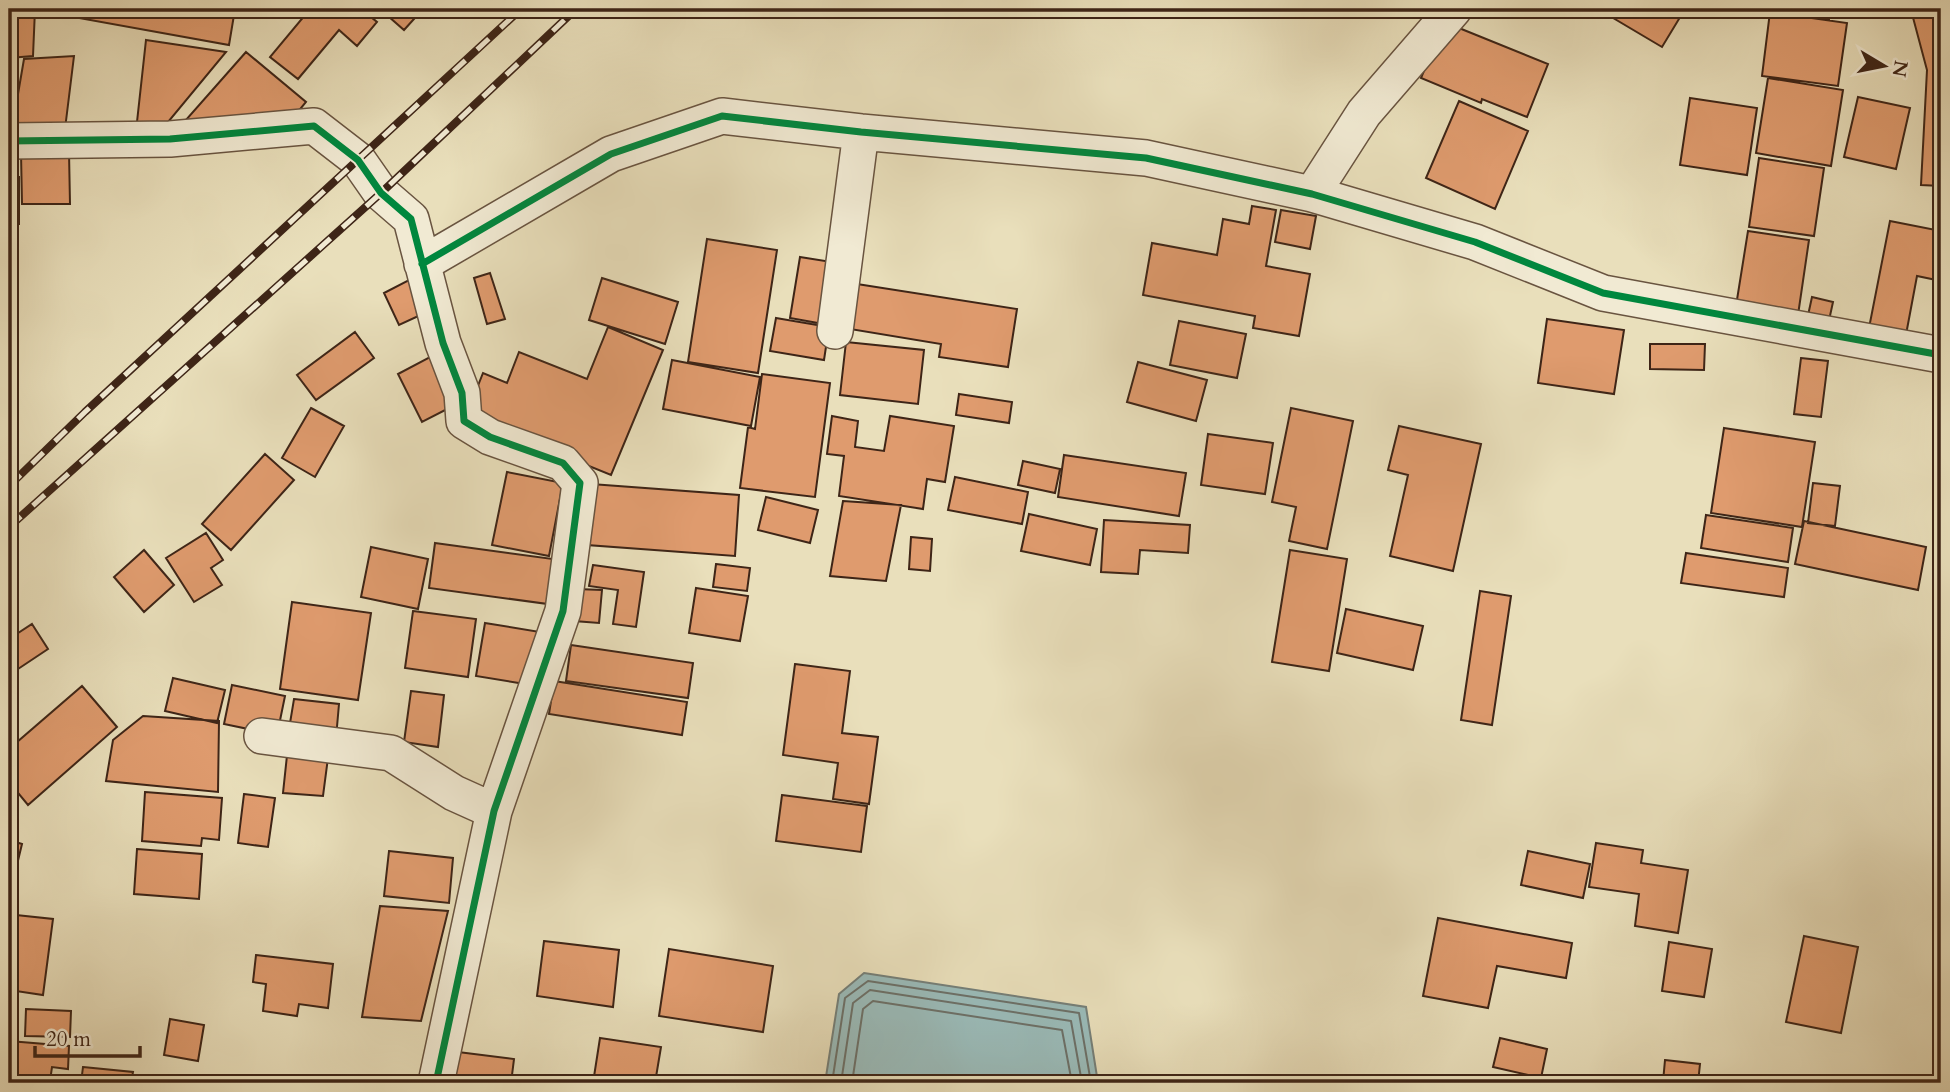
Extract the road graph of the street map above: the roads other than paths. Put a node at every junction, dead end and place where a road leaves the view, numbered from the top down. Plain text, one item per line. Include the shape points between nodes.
1 (1454, 9) edge
2 (861, 132) junction
3 (9, 141) edge
4 (1312, 194) junction
5 (422, 264) junction
6 (835, 331) dead end
7 (1941, 355) edge
8 (262, 736) dead end
9 (494, 811) junction
10 (436, 1083) edge

1 - 4 street via 1364,113
2 - 4 street via 1146,158
2 - 5 street via 722,116 611,154
2 - 6 street
3 - 5 street via 170,139 314,126 358,160 380,193 411,219
4 - 7 street via 1475,242 1603,293
5 - 9 street via 462,393 464,421 490,437 563,463 580,483 563,611
8 - 9 street via 391,753 454,793
9 - 10 street

